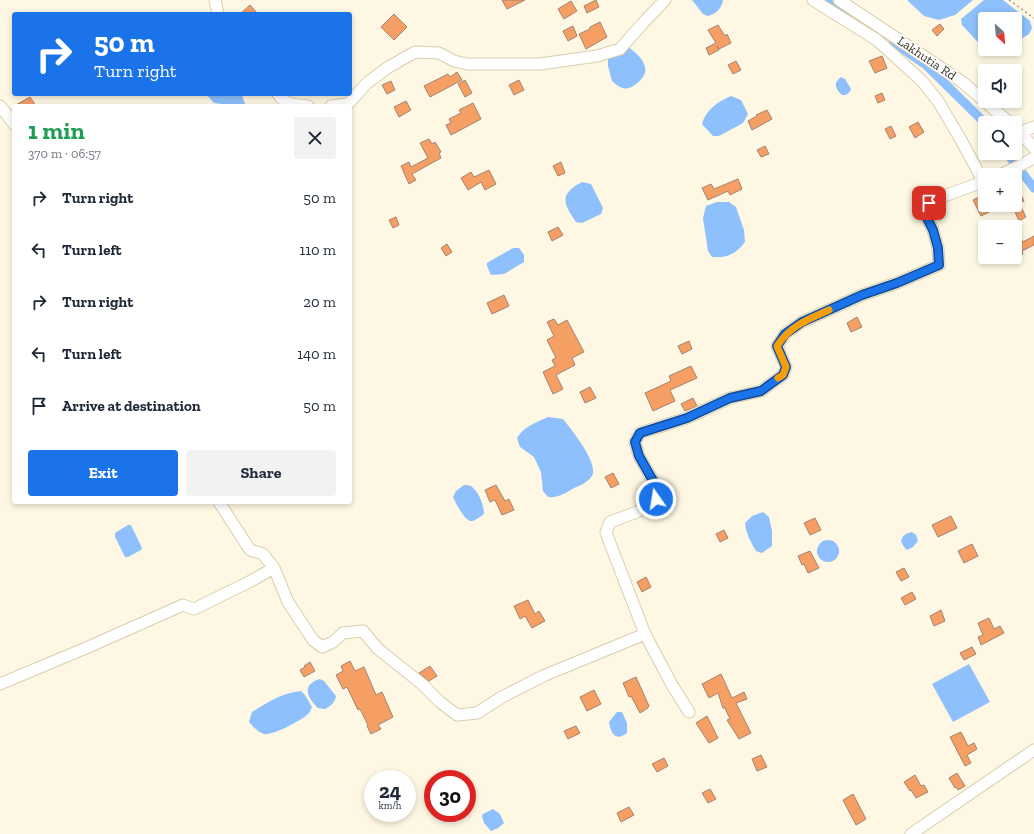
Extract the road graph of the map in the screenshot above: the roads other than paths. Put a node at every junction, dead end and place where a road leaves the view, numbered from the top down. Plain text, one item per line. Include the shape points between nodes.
1 (215, 0) edge
2 (665, 0) edge
3 (813, 0) edge
4 (839, 0) edge
5 (218, 12) edge
6 (280, 96) edge
7 (293, 104) edge
8 (348, 104) edge
9 (0, 106) edge
10 (1002, 116) edge
11 (12, 121) edge
12 (1034, 127) edge
13 (1022, 129) edge
14 (1022, 134) edge
15 (1034, 148) edge
16 (1031, 159) edge
17 (1015, 168) edge
18 (978, 170) edge
19 (978, 183) edge
20 (220, 504) edge
21 (274, 568) junction
22 (645, 634) junction
23 (0, 684) edge
24 (689, 712) dead end
25 (1034, 750) edge
26 (911, 834) edge

1 - 5 street
2 - 8 street via 620,49 597,56 540,64 467,64 439,53 415,52 367,83
3 - 18 street via 877,40 922,81 938,101
4 - 10 street, Lakhutia Rd via 961,81
6 - 7 street
9 - 11 street
12 - 13 street
14 - 15 street
16 - 17 street
19 - 22 street via 936,198 922,208 933,230 939,265 862,295 802,322 785,334 777,346 786,367 783,375 761,391 730,398 687,418 640,433 635,442 639,456 656,486 656,499 637,512 610,522 606,533
20 - 21 street via 250,550 263,554
21 - 22 street via 288,602 313,640 322,647 343,633 363,631 378,649 457,715 477,713 543,676
21 - 23 street via 194,609 183,605
22 - 24 street
25 - 26 street

